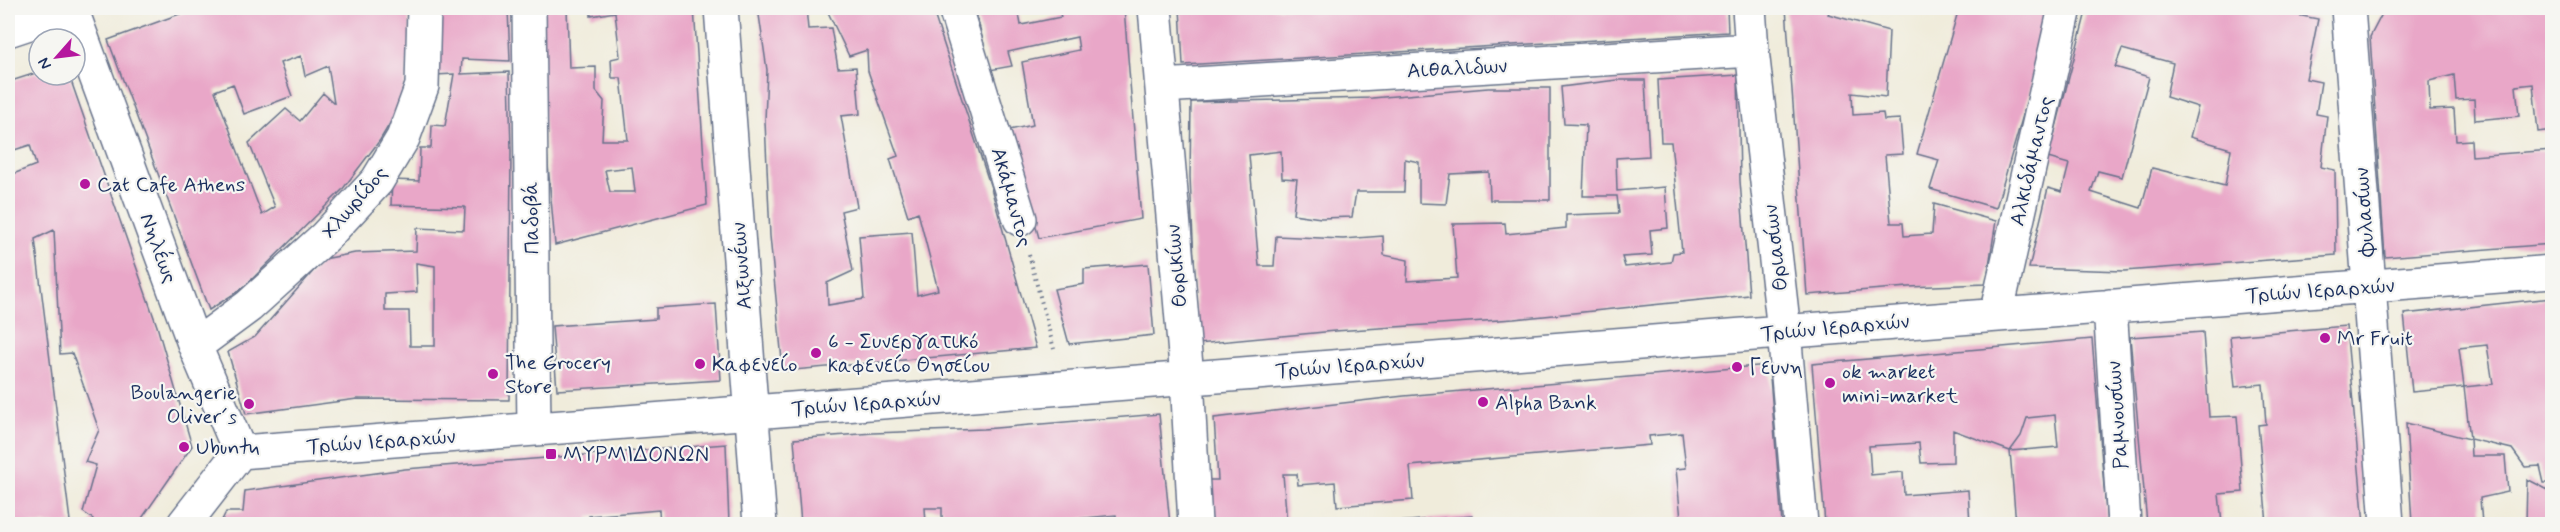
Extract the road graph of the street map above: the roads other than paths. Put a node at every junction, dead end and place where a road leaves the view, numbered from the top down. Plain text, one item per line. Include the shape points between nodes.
1 (72, 8) edge
2 (424, 8) edge
3 (529, 8) edge
4 (722, 8) edge
5 (955, 8) edge
6 (1155, 8) edge
7 (1749, 8) edge
8 (2065, 8) edge
9 (2348, 8) edge
10 (8, 30) edge
11 (1752, 50) junction
12 (1162, 86) junction
13 (1020, 219) road end
14 (2553, 272) edge
15 (2369, 286) junction
16 (2110, 306) junction
17 (1996, 315) junction
18 (1784, 331) junction
19 (195, 346) junction
20 (1187, 378) junction
21 (753, 411) junction
22 (534, 429) junction
23 (240, 452) junction
24 (184, 525) edge
25 (760, 525) edge
26 (1195, 525) edge
27 (1801, 525) edge
28 (2124, 525) edge
29 (2386, 525) edge

1 - 10 street
1 - 19 street, Νηλέως
2 - 19 street, Χλωρίδος via 422,86 404,138 377,181 325,237 249,306
3 - 22 street, Παδοβά
4 - 21 street, Αιξωνέων
5 - 13 street, Ακάμαντος
6 - 12 street, Θορικίων
7 - 11 street, Θριασίων
8 - 17 street, Αλκιδάμαντος
9 - 15 street, Φυλασίων
11 - 12 street, Αιθαλιδων
11 - 18 street, Θριασίων
12 - 20 street, Θορικίων
14 - 15 street, Τριών Ιεραρχών
15 - 16 street, Τριών Ιεραρχών
15 - 29 street, Φυλασίων
16 - 17 street, Τριών Ιεραρχών
16 - 28 street, Ραμνουσίων
17 - 18 street, Τριών Ιεραρχών
18 - 20 street, Τριών Ιεραρχών
18 - 27 street, Θριασίων
19 - 23 street, Νηλέως
20 - 21 street, Τριών Ιεραρχών
20 - 26 street, Θορικίων
21 - 22 street, Τριών Ιεραρχών
21 - 25 street, Αιξωνέων
22 - 23 street, Τριών Ιεραρχών
23 - 24 street

